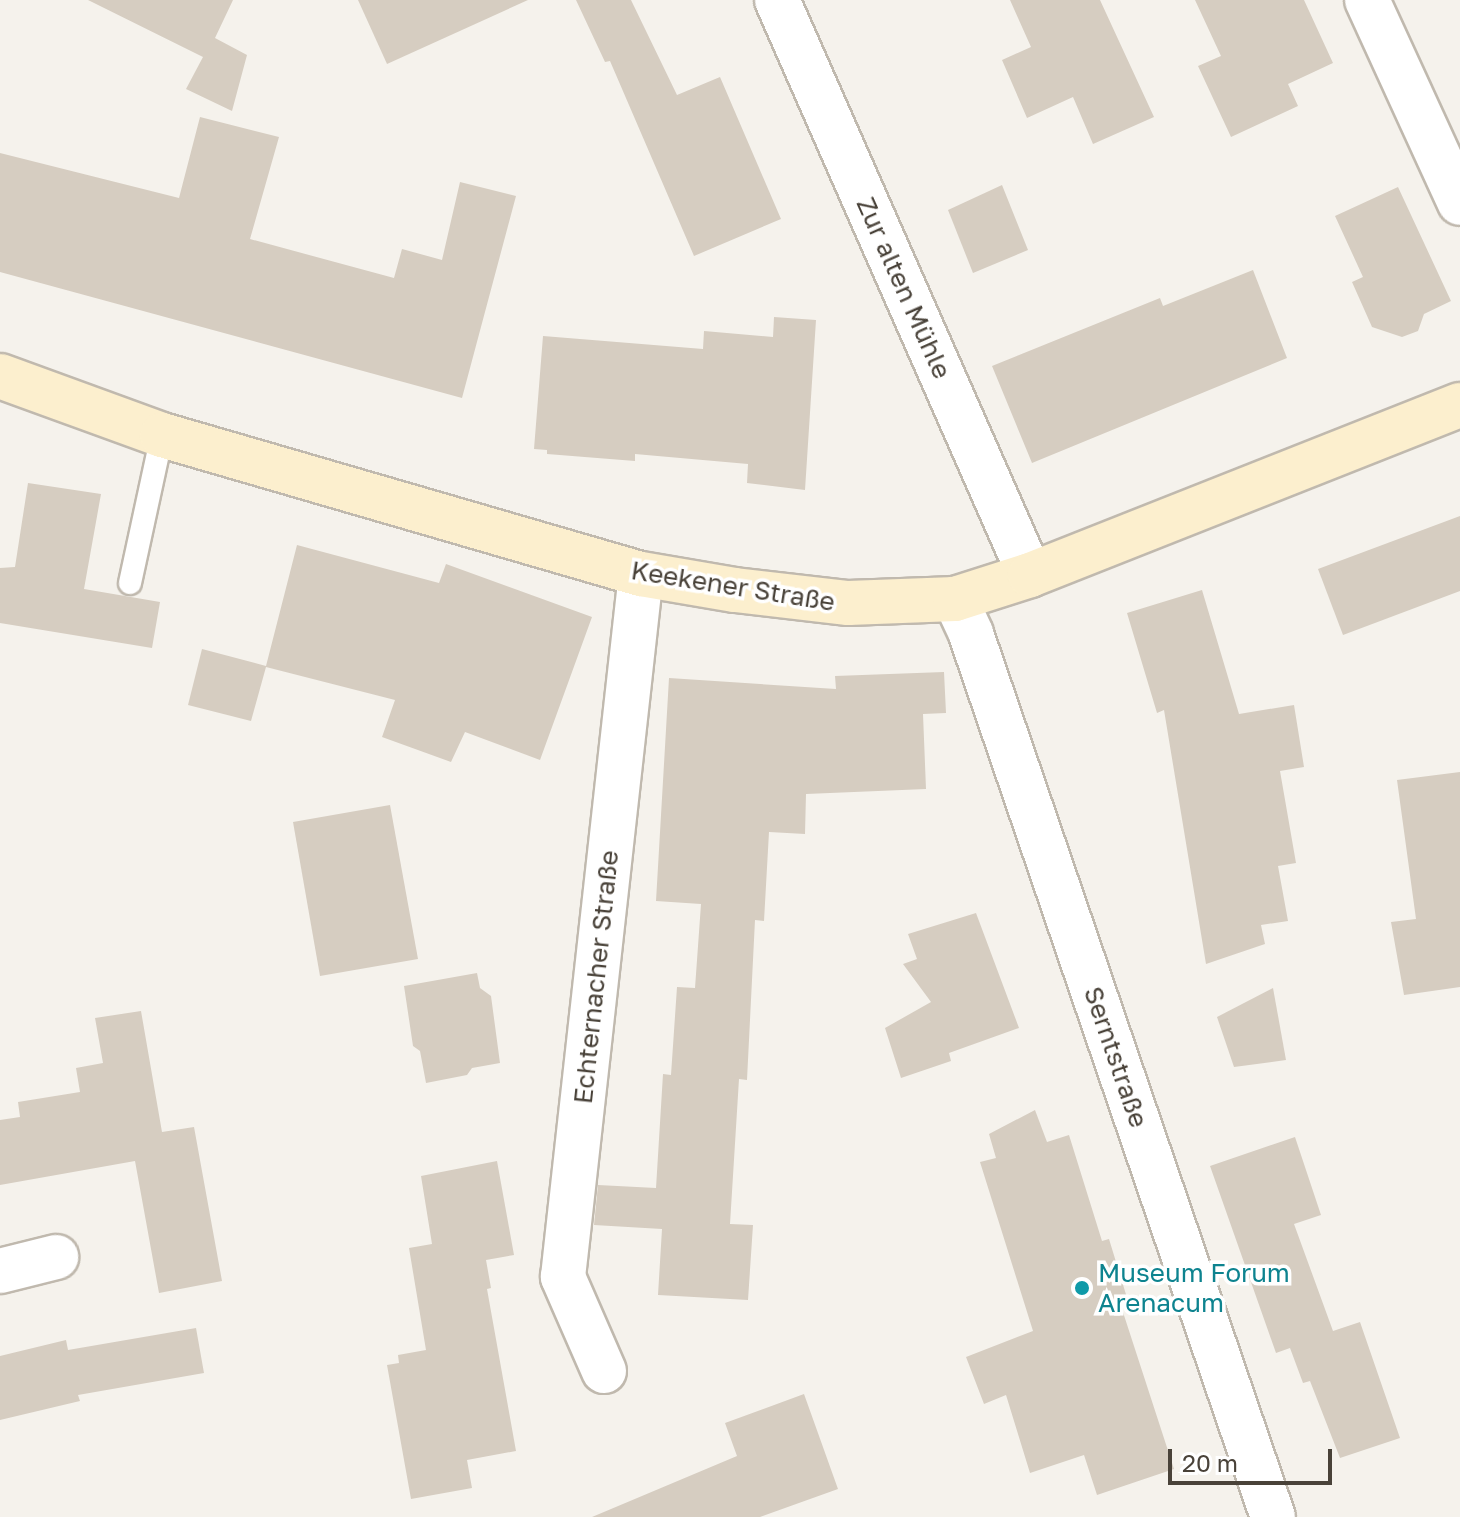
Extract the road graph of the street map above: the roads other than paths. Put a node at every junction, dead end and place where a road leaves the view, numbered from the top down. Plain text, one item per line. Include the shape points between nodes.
1 (777, 0) edge
2 (1367, 0) edge
3 (1460, 203) edge
4 (0, 376) edge
5 (1460, 405) edge
6 (162, 435) junction
7 (641, 574) junction
8 (1030, 575) junction
9 (130, 583) dead end
10 (955, 599) junction
11 (56, 1257) dead end
12 (0, 1271) edge
13 (604, 1371) dead end
14 (1273, 1517) edge

1 - 8 street, Zur alten Mühle
2 - 3 street
4 - 6 main road, Keekener Straße
5 - 8 main road, Keekener Straße
6 - 7 main road, Keekener Straße
6 - 9 lane
7 - 10 main road, Keekener Straße via 848,603
7 - 13 street, Echternacher Straße via 563,1277
8 - 10 main road, Keekener Straße
10 - 14 street, Serntstraße
11 - 12 street

